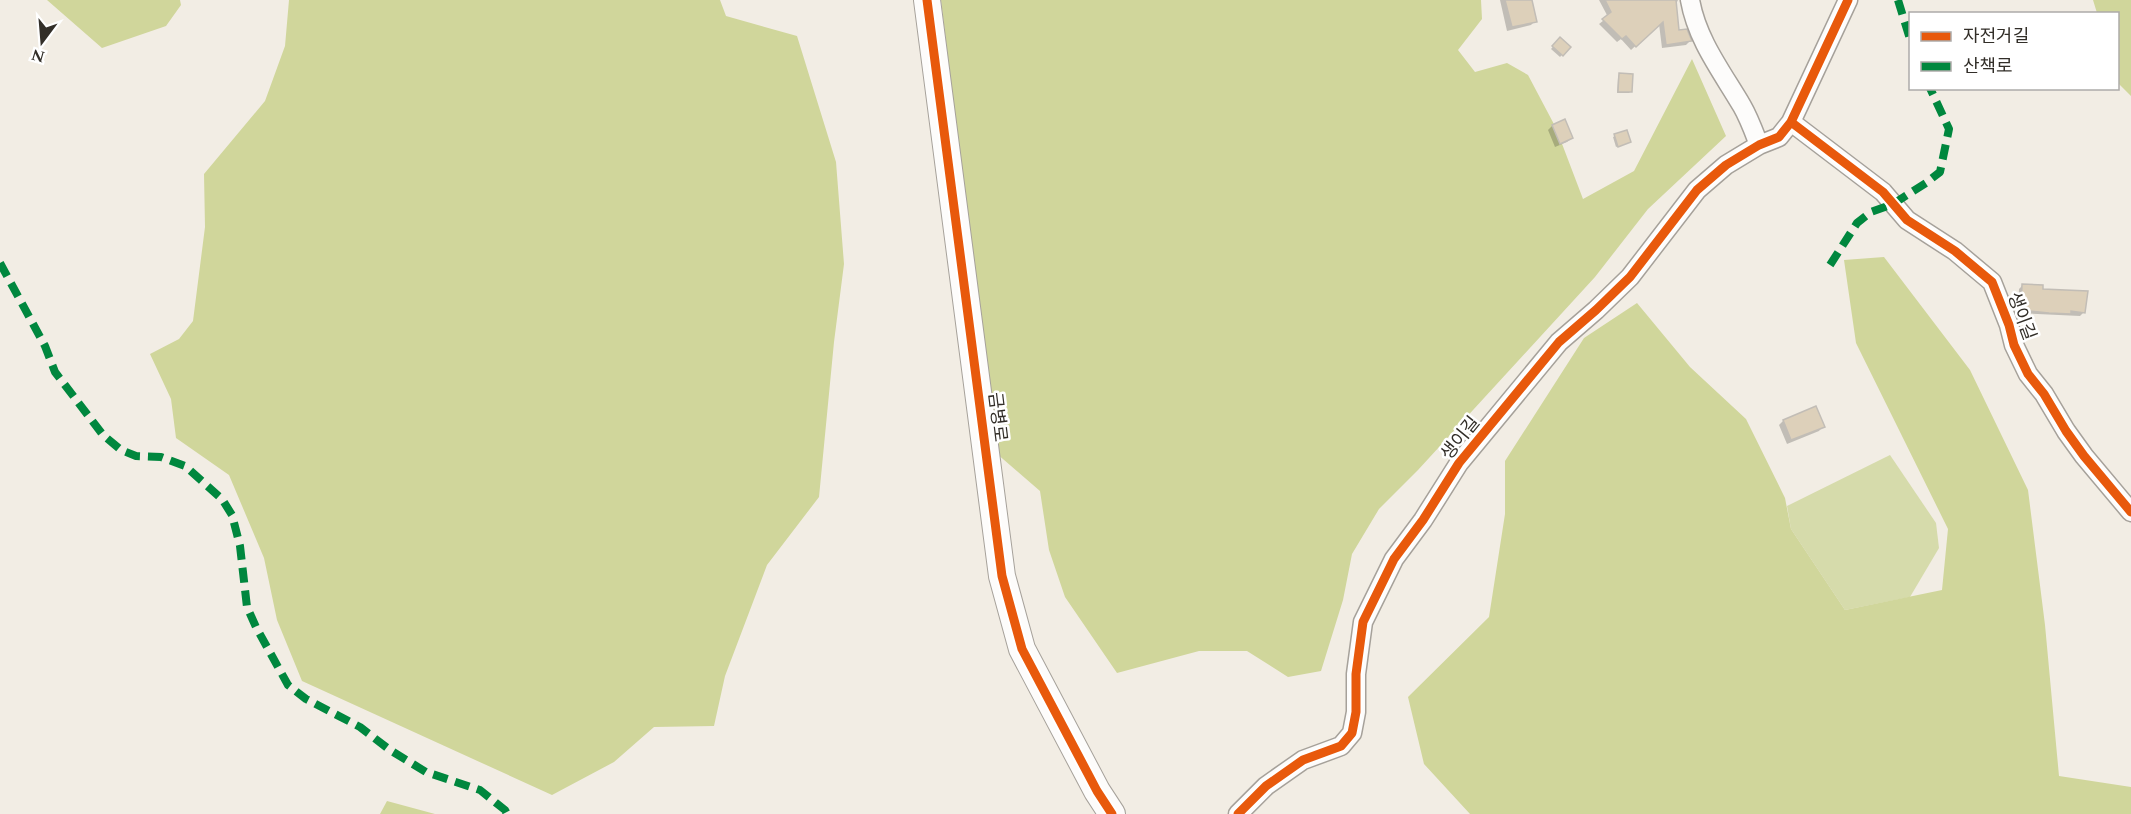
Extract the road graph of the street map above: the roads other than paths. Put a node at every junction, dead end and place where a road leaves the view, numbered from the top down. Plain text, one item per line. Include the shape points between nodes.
1 (927, 0) edge
2 (1690, 0) edge
3 (1848, 0) edge
4 (1791, 122) junction
5 (1759, 145) junction
6 (2130, 511) edge
7 (1112, 814) edge
8 (1238, 814) edge

1 - 7 street, 금병로 via 1002,576 1022,649
2 - 5 street via 1704,43 1743,109
3 - 4 street, 생이길
4 - 5 street, 생이길 via 1779,137
4 - 6 street, 생이길 via 1882,192 1907,220 1955,251 1992,282 2028,374 2066,431
5 - 8 street, 생이길 via 1726,165 1697,190 1630,277 1559,342 1459,464 1394,558 1363,622 1352,733 1341,746 1303,760 1266,786

